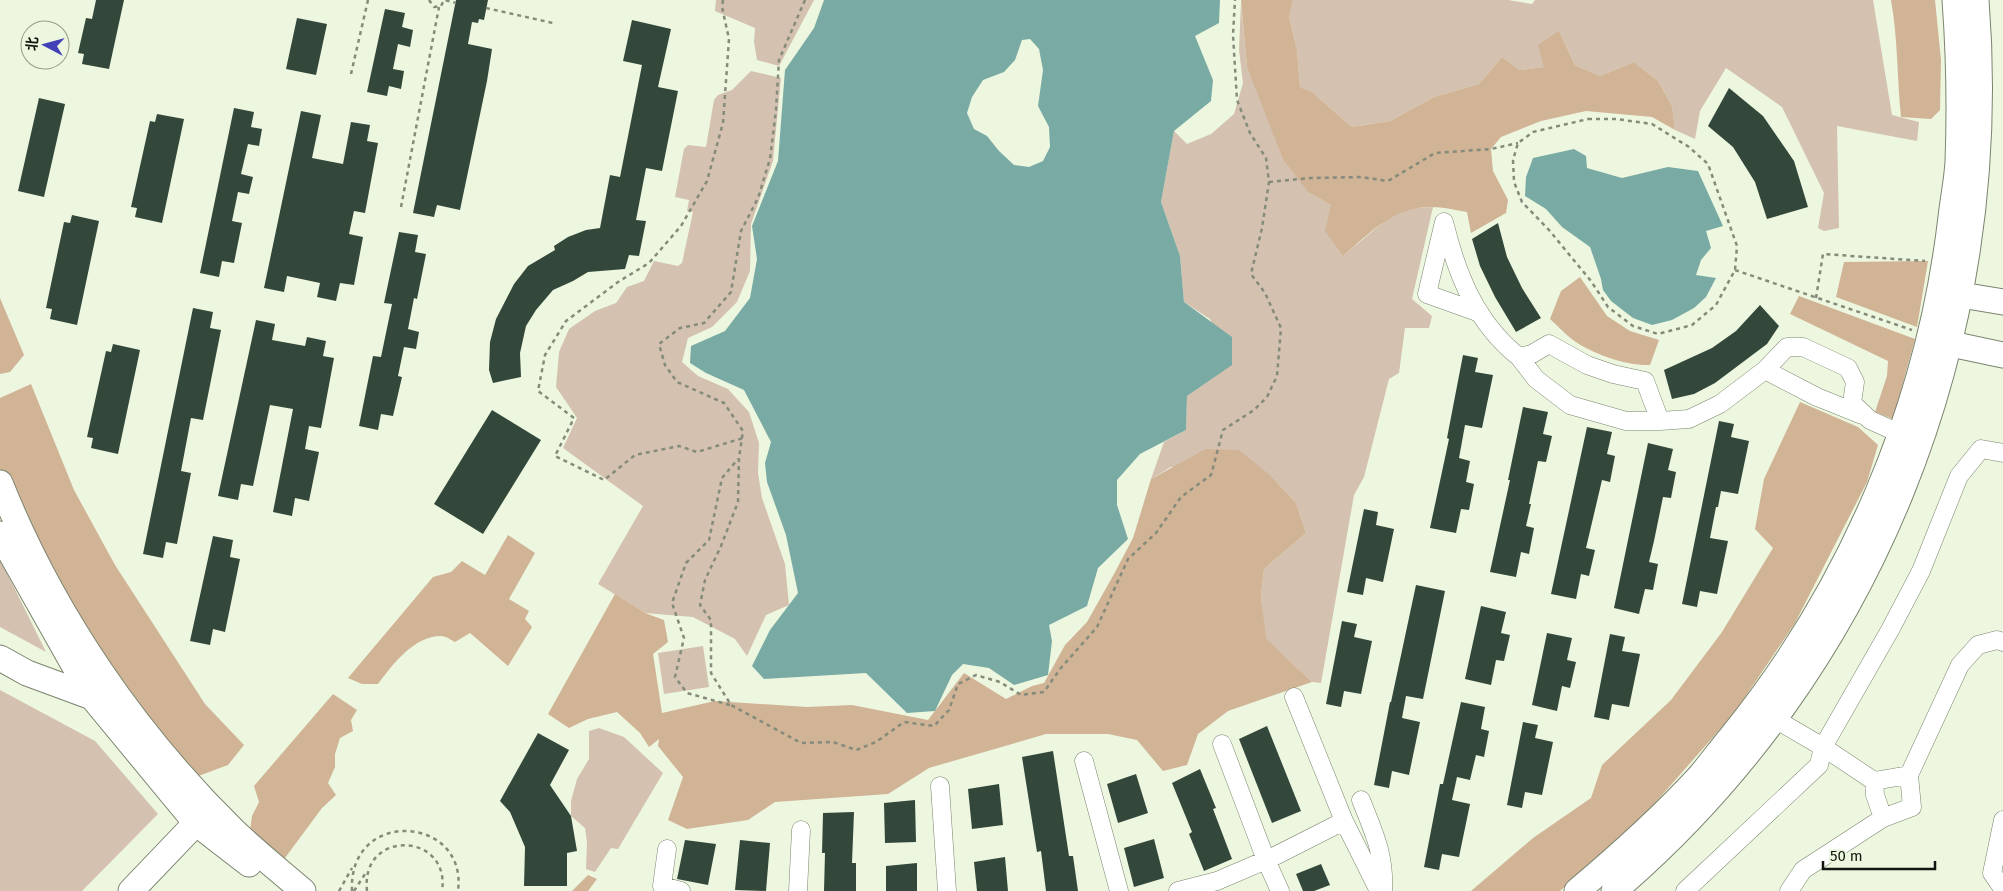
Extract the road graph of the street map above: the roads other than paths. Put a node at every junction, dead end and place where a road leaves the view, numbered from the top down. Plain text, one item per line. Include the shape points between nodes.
1 (1955, 0) edge
2 (1976, 0) edge
3 (1962, 295) junction
4 (2003, 302) edge
5 (1480, 313) junction
6 (1951, 344) junction
7 (2003, 355) edge
8 (1519, 358) junction
9 (1765, 370) junction
10 (1866, 417) junction
11 (1660, 421) junction
12 (1901, 434) junction
13 (2003, 454) edge
14 (0, 483) edge
15 (0, 534) edge
16 (2003, 642) edge
17 (0, 658) edge
18 (92, 697) junction
19 (1294, 697) dead end
20 (1775, 719) junction
21 (1222, 744) dead end
22 (1823, 747) junction
23 (1084, 761) dead end
24 (1909, 775) junction
25 (1874, 781) junction
26 (940, 786) dead end
27 (1361, 800) dead end
28 (1883, 818) junction
29 (2003, 820) edge
30 (1344, 821) junction
31 (196, 823) junction
32 (801, 830) dead end
33 (666, 849) dead end
34 (1266, 860) junction
35 (1205, 888) edge
36 (2003, 889) edge
37 (676, 890) edge
38 (130, 891) edge
39 (284, 891) edge
40 (303, 891) edge
41 (798, 891) edge
42 (947, 891) edge
43 (1119, 891) edge
44 (1178, 891) edge
45 (1280, 891) edge
46 (1381, 891) edge
47 (1577, 891) edge
48 (1614, 891) edge
49 (1685, 891) edge
50 (1789, 891) edge

1 - 12 street via 1960,67 1958,164 1946,260 1926,354
2 - 3 street via 1980,133 1976,198
3 - 4 street
3 - 6 street
5 - 5 street via 1465,288 1444,222 1427,294
5 - 8 street via 1502,344
6 - 7 street
6 - 20 street via 1921,444 1882,540 1833,632
8 - 11 street via 1536,379 1570,405 1626,421
8 - 11 street via 1549,344 1587,365 1645,381
9 - 10 street via 1817,397
9 - 10 street via 1787,347 1804,347 1848,368 1855,382 1852,403
9 - 11 street via 1720,404 1689,419
10 - 12 street
12 - 47 street via 1860,535 1814,620 1760,701 1700,776 1632,845
13 - 22 street via 1981,449 1960,476 1920,571
14 - 40 street via 57,603 109,684 168,761 234,831
15 - 18 street
16 - 24 street via 1997,640 1978,645 1960,665
17 - 18 street via 27,673
18 - 31 street
19 - 30 street
20 - 22 street
20 - 48 street via 1709,799
21 - 34 street
22 - 25 street
22 - 49 street via 1819,765
23 - 43 street
24 - 25 street
24 - 28 street via 1912,807
25 - 28 street
26 - 42 street
27 - 46 street via 1380,849 1384,872
28 - 50 street via 1803,870
29 - 36 street via 1992,873
30 - 34 street
30 - 46 street
31 - 38 street
31 - 39 street
32 - 41 street
33 - 37 street via 662,886
34 - 35 street
34 - 45 street
35 - 44 street

